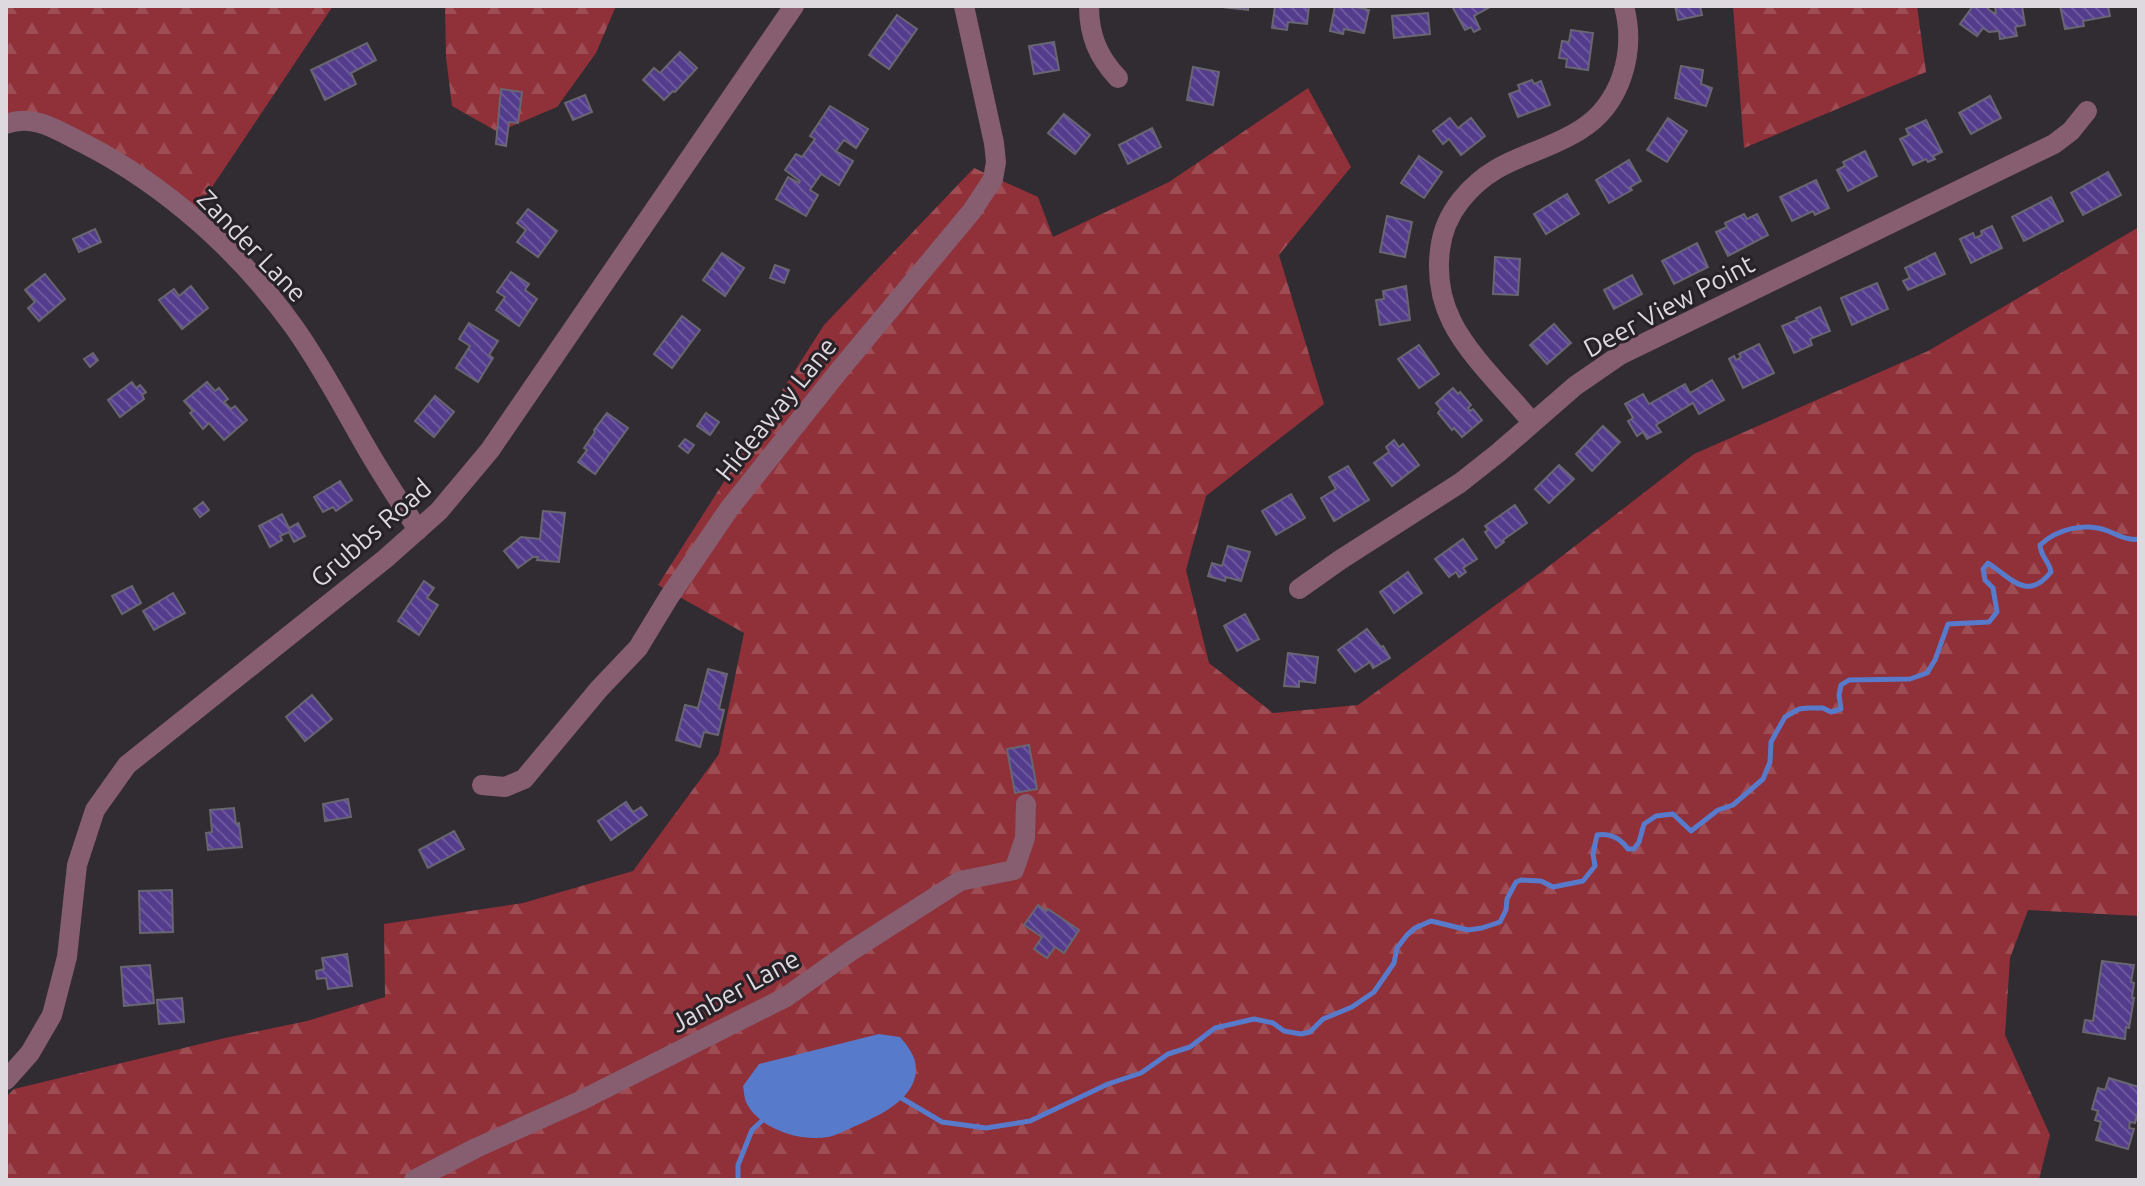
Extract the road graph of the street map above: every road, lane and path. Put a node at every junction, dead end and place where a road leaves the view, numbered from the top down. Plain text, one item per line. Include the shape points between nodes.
1 (794, 6) edge
2 (964, 6) edge
3 (1089, 6) edge
4 (1624, 6) edge
5 (1118, 78) dead end
6 (2087, 111) dead end
7 (6, 124) edge
8 (1532, 422) junction
9 (418, 530) junction
10 (1299, 589) dead end
11 (482, 785) dead end
12 (1026, 804) dead end
13 (6, 1080) edge
14 (414, 1180) edge

1 - 9 street, Grubbs Road via 490,450
2 - 11 street, Hideaway Lane via 994,143 989,186 729,509 638,648 524,779 505,787
3 - 5 street via 1096,47
4 - 8 street via 1629,41 1625,66 1602,110 1582,129 1486,174 1457,205 1444,229 1439,275 1452,321
6 - 8 street, Deer View Point via 2054,144 1620,355
7 - 9 street, Zander Lane via 38,122 98,151 147,182 213,236 295,327
8 - 10 street, Deer View Point via 1460,483
9 - 13 street, Grubbs Road via 127,765 95,810 77,865 67,957 52,1015
12 - 14 street, Janber Lane via 1025,838 1014,870 960,881 786,997

